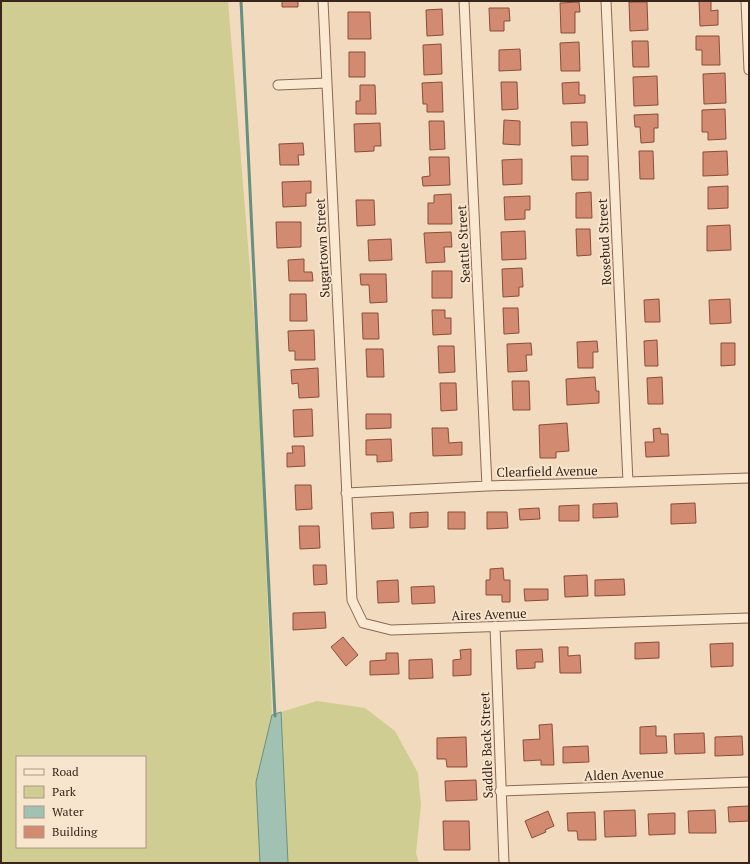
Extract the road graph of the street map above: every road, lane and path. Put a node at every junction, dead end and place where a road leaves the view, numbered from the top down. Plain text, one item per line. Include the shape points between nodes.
1 (324, 1) edge
2 (464, 1) edge
3 (606, 1) edge
4 (746, 1) edge
5 (749, 70) edge
6 (327, 83) junction
7 (278, 85) dead end
8 (749, 478) edge
9 (628, 482) junction
10 (487, 486) junction
11 (346, 493) junction
12 (749, 618) edge
13 (495, 626) junction
14 (749, 782) edge
15 (500, 790) junction
16 (504, 863) edge

1 - 6 street, Sugartown Street
2 - 10 street, Seattle Street
3 - 9 street, Rosebud Street
4 - 5 street
6 - 7 street
6 - 11 street, Sugartown Street
8 - 9 street, Clearfield Avenue
9 - 10 street, Clearfield Avenue
10 - 11 street, Clearfield Avenue
11 - 13 street, Aires Avenue via 352,600 363,622 391,630
12 - 13 street, Aires Avenue
13 - 15 street, Saddle Back Street
14 - 15 street, Alden Avenue
15 - 16 street, Saddle Back Street

